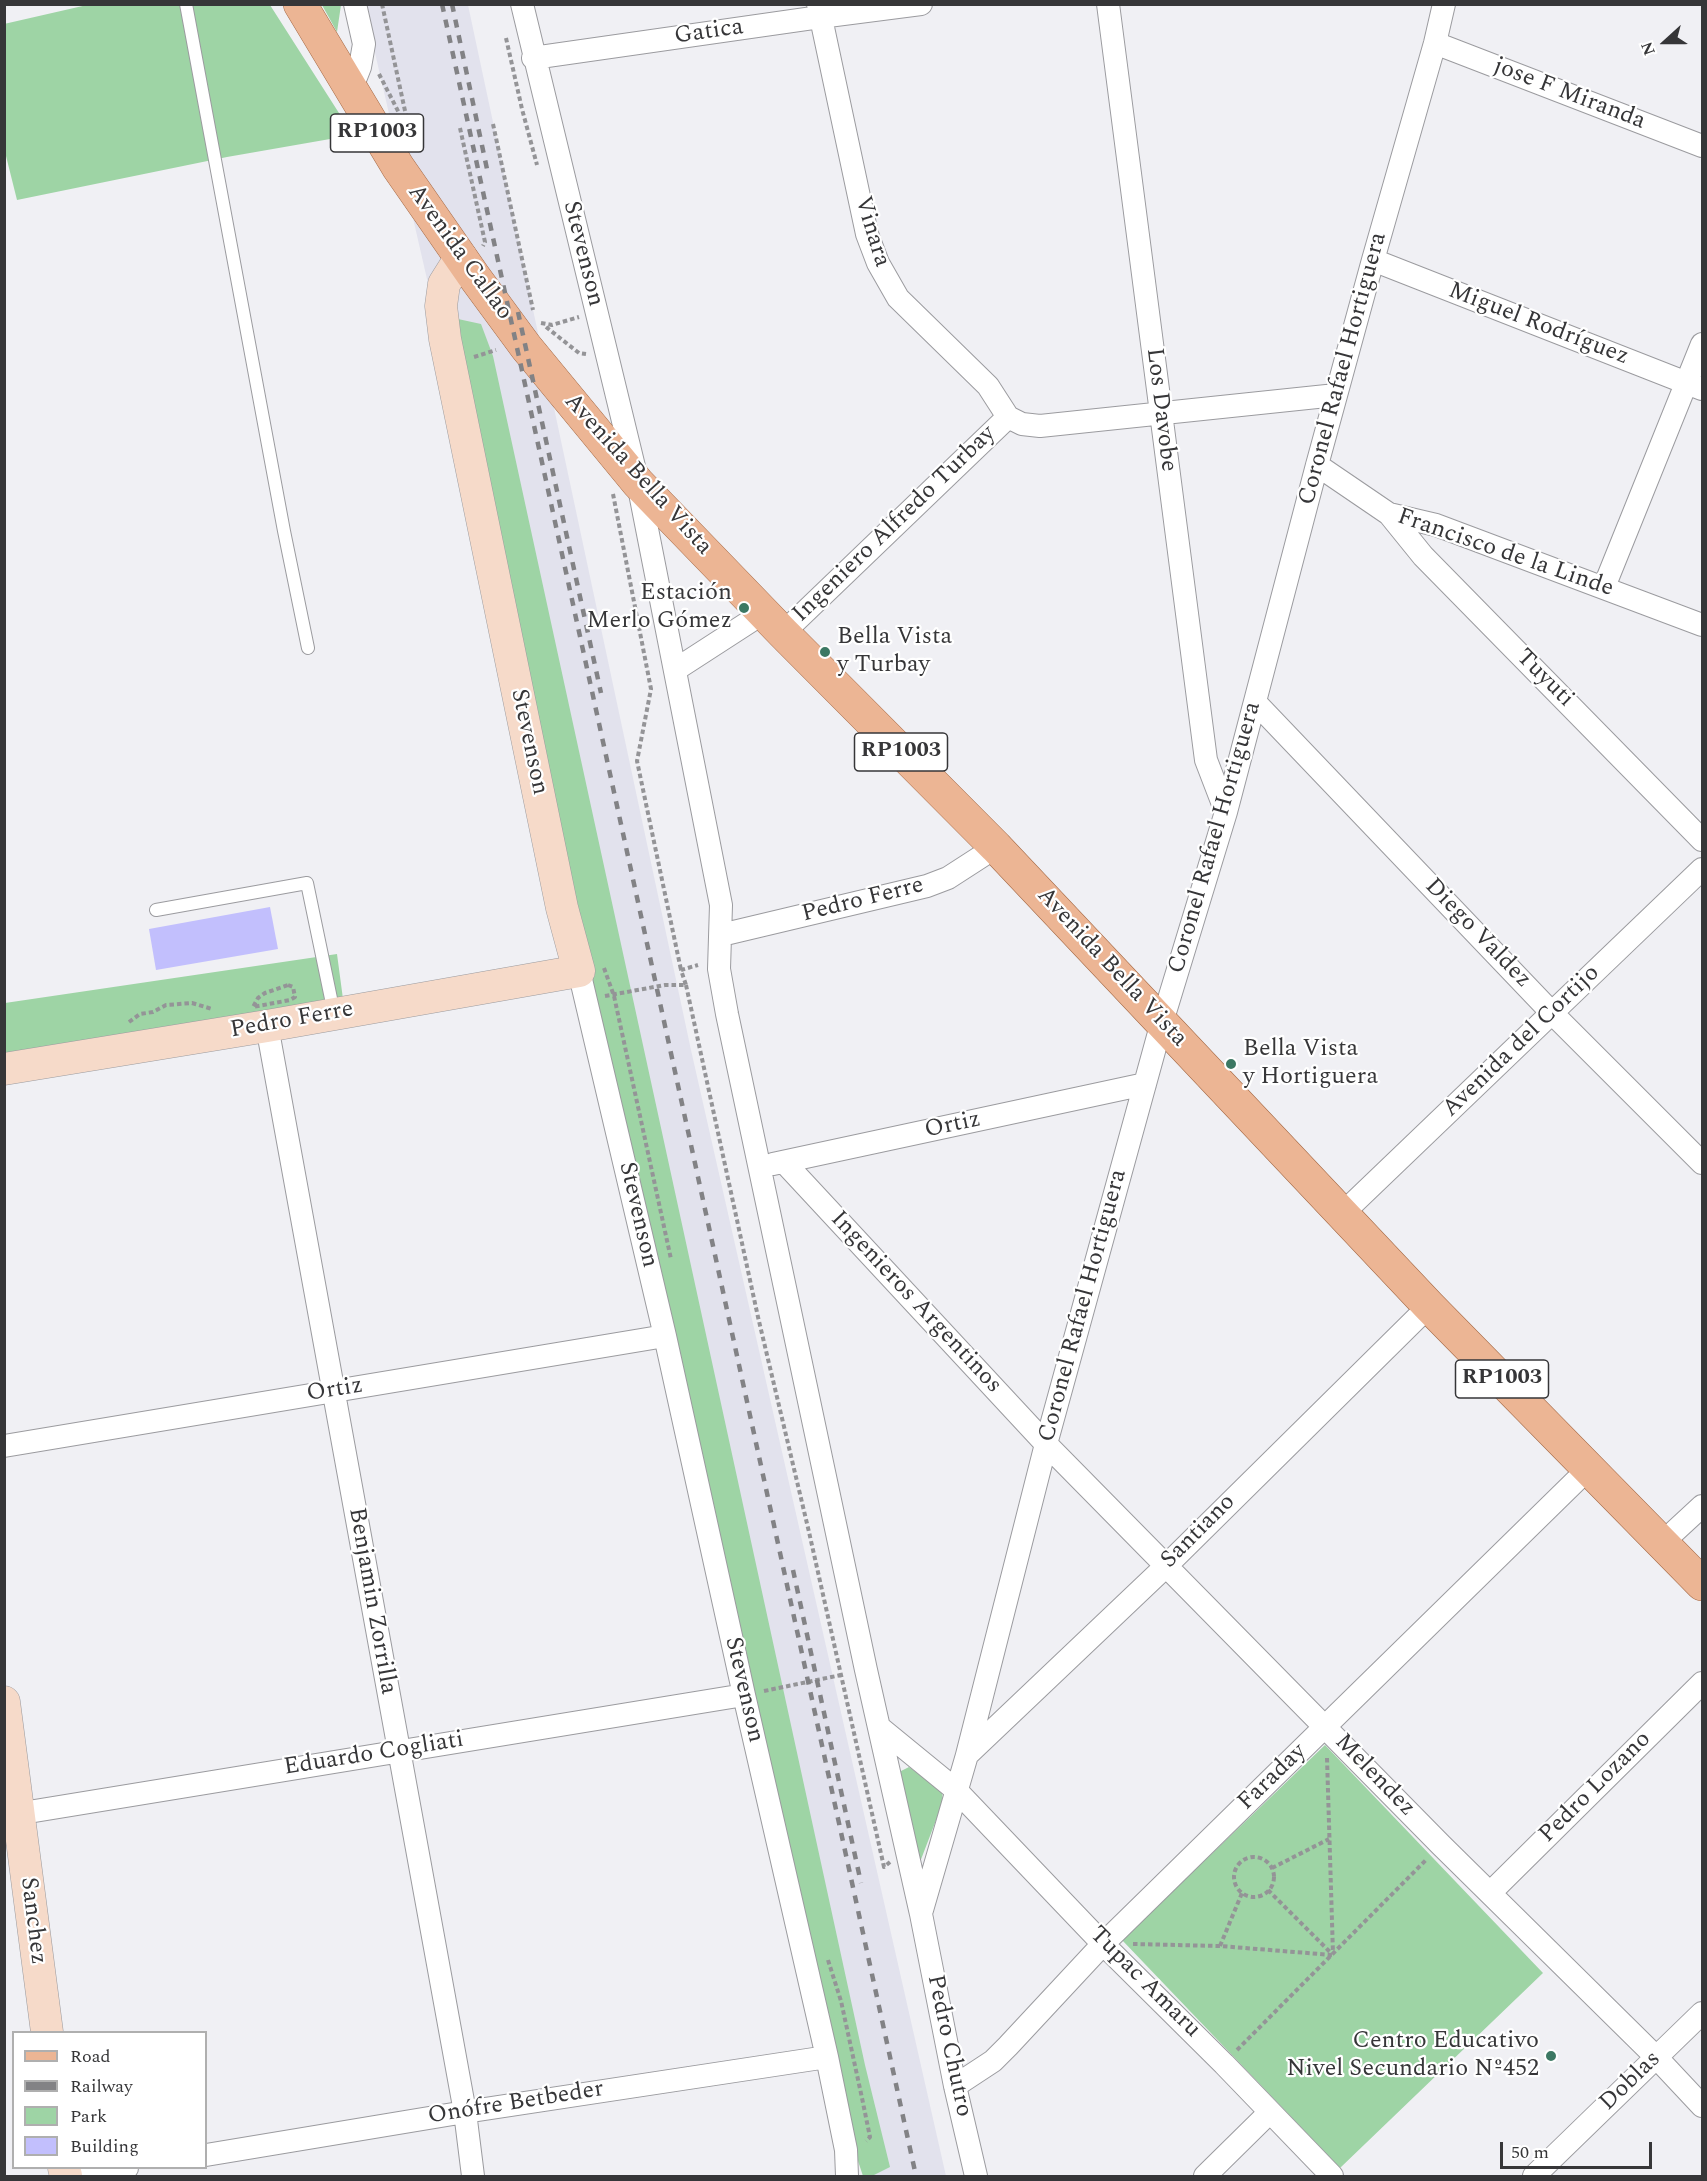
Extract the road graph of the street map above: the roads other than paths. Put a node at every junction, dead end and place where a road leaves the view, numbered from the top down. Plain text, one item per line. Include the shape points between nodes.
1 (186, 4) edge
2 (300, 4) edge
3 (356, 4) edge
4 (522, 4) edge
5 (921, 4) edge
6 (1108, 4) edge
7 (1444, 4) edge
8 (819, 11) edge
9 (1436, 43) junction
10 (533, 58) junction
11 (351, 90) junction
12 (1702, 146) edge
13 (1373, 260) junction
14 (467, 266) junction
15 (522, 340) joint
16 (1702, 344) edge
17 (1695, 386) edge
18 (1336, 395) junction
19 (1160, 414) junction
20 (1008, 417) junction
21 (1317, 465) junction
22 (623, 484) junction
23 (1389, 514) junction
24 (1604, 587) junction
25 (773, 623) junction
26 (1702, 625) edge
27 (308, 648) dead end
28 (675, 670) junction
29 (1255, 702) junction
30 (1226, 812) junction
31 (1702, 840) edge
32 (996, 847) junction
33 (1702, 869) edge
34 (156, 910) dead end
35 (721, 935) junction
36 (583, 984) junction
37 (1552, 1013) junction
38 (335, 1014) junction
39 (1162, 1022) junction
40 (267, 1026) junction
41 (4, 1069) edge
42 (1145, 1084) junction
43 (784, 1162) junction
44 (1702, 1163) edge
45 (760, 1166) junction
46 (1342, 1214) junction
47 (1428, 1306) junction
48 (665, 1336) junction
49 (333, 1391) junction
50 (1046, 1444) junction
51 (4, 1446) edge
52 (1589, 1468) junction
53 (1702, 1506) edge
54 (1662, 1543) junction
55 (1166, 1566) junction
56 (1702, 1584) edge
57 (1702, 1683) edge
58 (744, 1695) junction
59 (4, 1702) edge
60 (879, 1727) junction
61 (1326, 1727) junction
62 (399, 1751) junction
63 (967, 1755) junction
64 (956, 1790) junction
65 (11, 1815) edge
66 (1490, 1893) junction
67 (921, 1914) junction
68 (1104, 1944) junction
69 (1702, 2013) edge
70 (47, 2031) edge
71 (827, 2057) junction
72 (1657, 2058) junction
73 (955, 2086) junction
74 (1702, 2106) edge
75 (465, 2112) junction
76 (1270, 2112) junction
77 (207, 2155) edge
78 (120, 2169) edge
79 (73, 2176) edge
80 (473, 2176) edge
81 (847, 2176) edge
82 (976, 2176) edge
83 (1205, 2176) edge
84 (1332, 2176) edge
85 (1534, 2176) edge

1 - 27 lane
2 - 11 main road, Avenida Callao / RP1003
3 - 11 street via 364,44
4 - 10 street, Stevenson
5 - 8 street, Gatica
6 - 19 street, Los Davobe
7 - 9 street, Coronel Rafael Hortiguera
8 - 10 street, Gatica
8 - 20 street, Vinara via 867,234 878,263 898,298 988,386
9 - 12 street, jose F Miranda
9 - 13 street, Coronel Rafael Hortiguera
10 - 22 street, Stevenson via 608,358
11 - 14 main road, Avenida Callao / RP1003 via 398,167
13 - 17 street, Miguel Rodríguez
13 - 18 street, Coronel Rafael Hortiguera
14 - 15 main road, Avenida Callao / RP1003
14 - 36 street, Stevenson via 444,284 441,306 445,339 562,908
15 - 22 main road, Avenida Bella Vista / RP1003
16 - 17 street
17 - 24 street
18 - 19 street
18 - 21 street, Coronel Rafael Hortiguera
19 - 20 street via 1040,426
19 - 30 street, Los Davobe via 1206,760
20 - 25 street, Ingeniero Alfredo Turbay
21 - 23 street, Francisco de la Linde
21 - 29 street, Coronel Rafael Hortiguera
22 - 25 main road, Avenida Bella Vista / RP1003
22 - 28 street, Stevenson
23 - 24 street, Francisco de la Linde via 1436,525
23 - 31 street, Tuyuti via 1423,556
24 - 26 street, Francisco de la Linde
25 - 28 street, Ingeniero Alfredo Turbay
25 - 32 main road, Avenida Bella Vista / RP1003
28 - 35 street, Stevenson via 721,905
29 - 30 street, Coronel Rafael Hortiguera
29 - 37 street, Diego Valdez
30 - 39 street, Coronel Rafael Hortiguera
32 - 35 street, Pedro Ferre via 948,878 927,886
32 - 39 main road, Avenida Bella Vista / RP1003
33 - 37 street, Avenida del Cortijo
34 - 38 lane via 308,883
35 - 45 street, Stevenson via 719,969
36 - 38 street, Pedro Ferre
36 - 48 street, Stevenson
37 - 44 street, Diego Valdez
37 - 46 street, Avenida del Cortijo
38 - 40 street, Pedro Ferre
39 - 42 street, Coronel Rafael Hortiguera
39 - 46 main road, Avenida Bella Vista / RP1003
40 - 41 street, Pedro Ferre
40 - 49 street, Benjamin Zorrilla
42 - 43 street, Ortiz
42 - 50 street, Coronel Rafael Hortiguera
43 - 45 street, Ortiz
43 - 50 street, Ingenieros Argentinos
45 - 60 street, Stevenson
46 - 47 main road, Avenida Bella Vista / RP1003
47 - 52 main road, Avenida Bella Vista / RP1003
47 - 55 street, Santiano
48 - 49 street, Ortiz
48 - 58 street, Stevenson
49 - 51 street, Ortiz
49 - 62 street, Benjamin Zorrilla
50 - 55 street, Melendez
50 - 63 street, Coronel Rafael Hortiguera
52 - 54 main road, Avenida Bella Vista / RP1003
52 - 61 street, Faraday
53 - 54 street
54 - 56 main road, Avenida Bella Vista / RP1003
55 - 61 street, Melendez
55 - 63 street, Santiano
57 - 66 street, Pedro Lozano
58 - 62 street, Eduardo Cogliati
58 - 71 street, Stevenson
59 - 65 street, Sanchez
60 - 64 street, Tupac Amaru
60 - 67 street, Stevenson
61 - 66 street, Melendez
61 - 68 street, Faraday
62 - 65 street, Eduardo Cogliati
62 - 75 street, Benjamin Zorrilla
63 - 64 street, Coronel Rafael Hortiguera
64 - 67 street, Coronel Rafael Hortiguera
64 - 68 street, Tupac Amaru
65 - 70 street, Sanchez
66 - 72 street, Melendez
67 - 73 street, Pedro Chutro
68 - 73 street, Faraday via 993,2061
68 - 76 street, Tupac Amaru
69 - 72 street, Doblas
71 - 75 street, Onófre Betbeder
71 - 81 street, Stevenson via 846,2150
72 - 74 street, Melendez
72 - 85 street, Doblas
73 - 82 street, Pedro Chutro
75 - 77 street, Onófre Betbeder
75 - 80 street, Benjamin Zorrilla
76 - 83 street
76 - 84 street, Tupac Amaru
78 - 79 street

